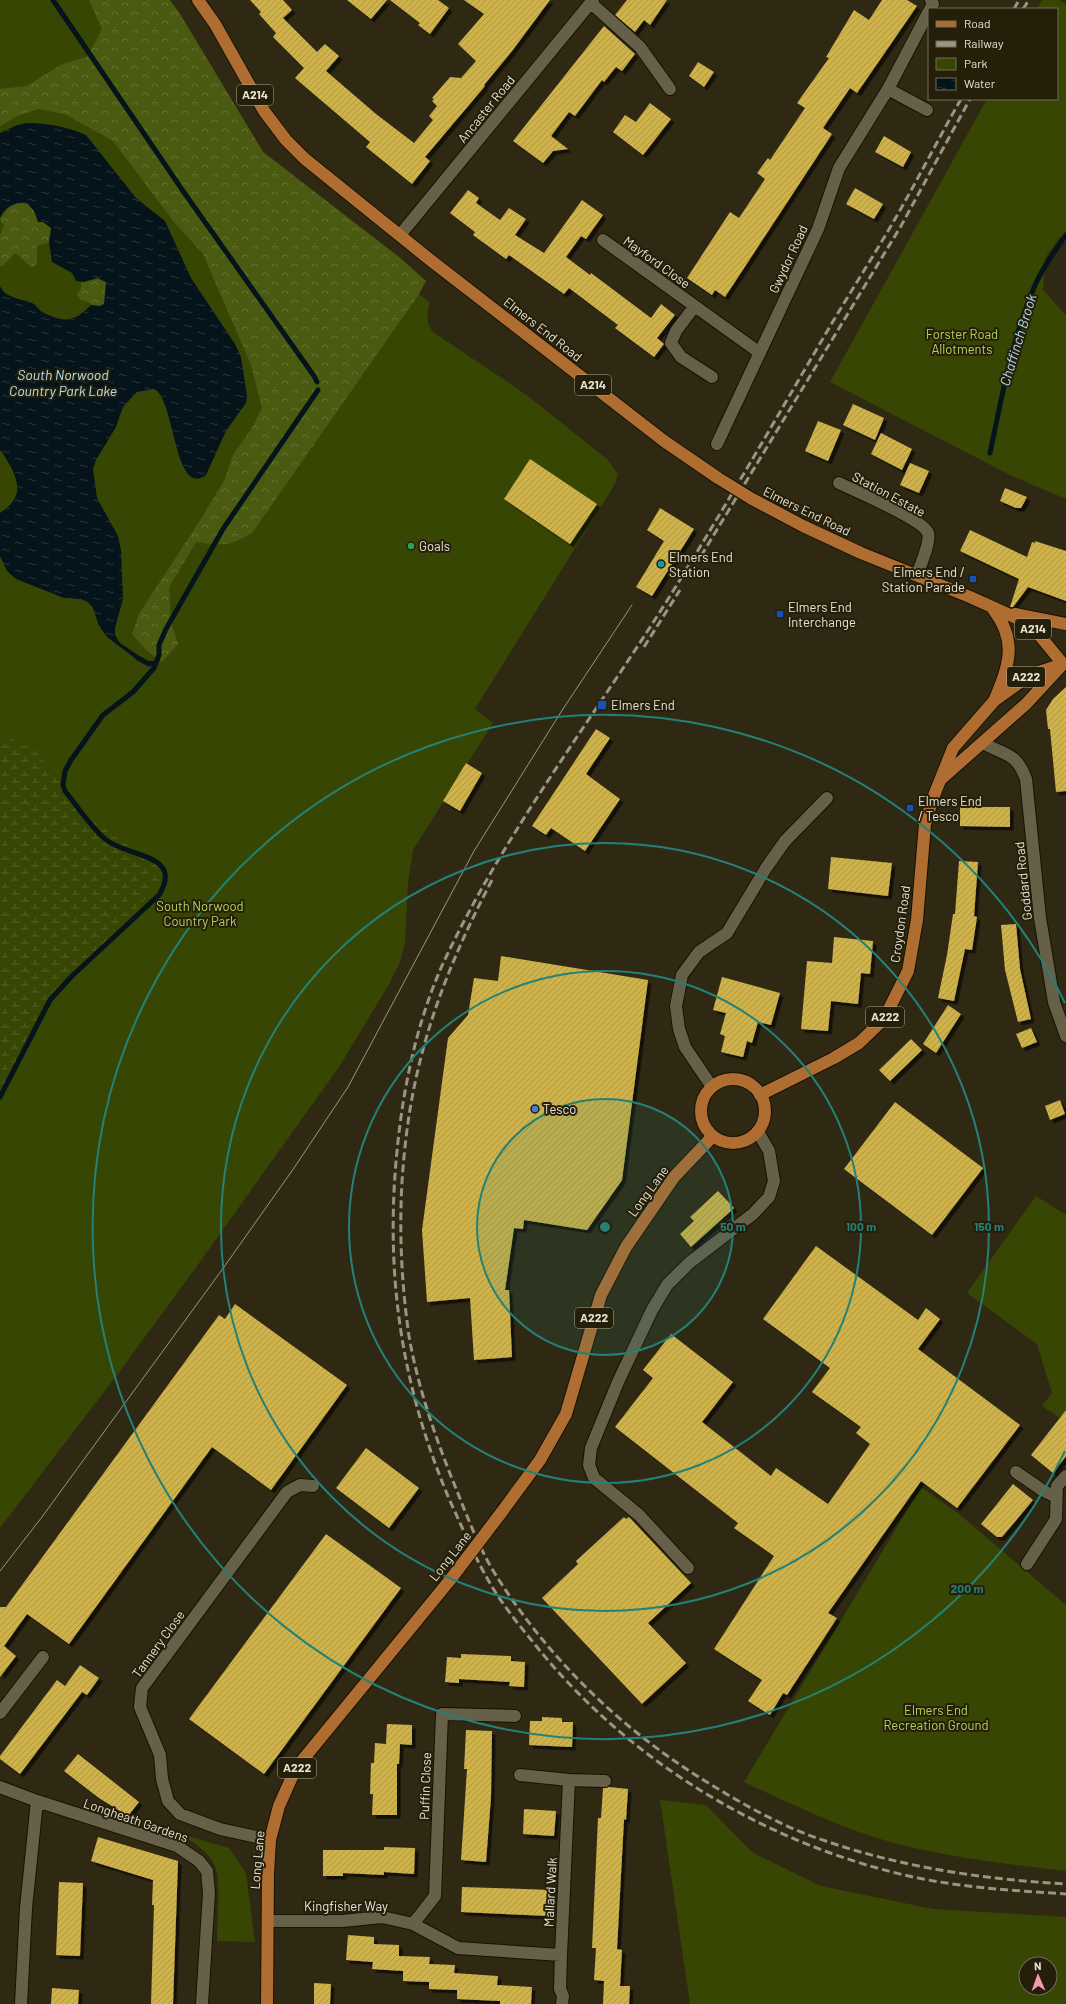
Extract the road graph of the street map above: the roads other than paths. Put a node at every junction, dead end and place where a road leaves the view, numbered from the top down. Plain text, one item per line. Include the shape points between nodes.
1 (198, 0) edge
2 (592, 2) edge
3 (928, 12) edge
4 (670, 89) dead end
5 (888, 89) junction
6 (927, 110) dead end
7 (400, 235) junction
8 (603, 240) dead end
9 (694, 307) junction
10 (760, 353) junction
11 (712, 377) dead end
12 (717, 444) dead end
13 (839, 483) dead end
14 (917, 575) junction
15 (992, 608) junction
16 (1066, 624) edge
17 (1064, 663) edge
18 (994, 700) junction
19 (983, 743) junction
20 (940, 780) junction
21 (827, 798) dead end
22 (1066, 1036) edge
23 (712, 1087) junction
24 (760, 1095) junction
25 (758, 1132) junction
26 (713, 1136) junction
27 (1016, 1472) dead end
28 (1066, 1476) edge
29 (313, 1486) dead end
30 (1056, 1497) junction
31 (1027, 1564) dead end
32 (688, 1568) dead end
33 (43, 1657) dead end
34 (0, 1713) edge
35 (515, 1716) dead end
36 (520, 1775) dead end
37 (569, 1780) junction
38 (605, 1781) dead end
39 (0, 1787) edge
40 (37, 1801) junction
41 (270, 1840) junction
42 (268, 1921) junction
43 (413, 1924) junction
44 (561, 1954) junction
45 (21, 2004) edge
46 (202, 2004) edge
47 (267, 2004) edge
48 (562, 2004) edge

1 - 7 main road, Elmers End Road / A214 via 264,111 286,140 305,160
2 - 4 street via 640,47
2 - 7 street, Ancaster Road
3 - 5 street, Gwydor Road
5 - 6 street
5 - 10 street, Gwydor Road via 839,168 818,229
7 - 14 main road, Elmers End Road / A214, bridge via 664,441 718,478 803,526
8 - 9 street, Mayford Close
9 - 10 street, Mayford Close
9 - 11 street, Mayford Close via 676,331 671,343 681,357
10 - 12 street, Gwydor Road
13 - 14 street, Station Estate via 910,517 923,526 928,533 928,541
14 - 15 main road, Elmers End Road / A214
15 - 16 main road
15 - 17 main road, Elmers End Road / A214 via 1021,620 1036,631
15 - 18 main road via 1002,620 1009,641 1007,669
17 - 18 main road, Croydon Road / A222 via 1030,675
17 - 19 main road, A222 via 1026,704
18 - 20 main road, Croydon Road / A222 via 953,748
19 - 20 main road, A222
19 - 22 street, Goddard Road via 1008,753 1015,759 1026,779 1040,918 1054,1002
20 - 24 main road, Croydon Road / A222 via 925,824 917,920 909,964 884,1019 859,1042 834,1058
21 - 23 street via 785,841 727,933 699,952 682,975 676,1006 679,1029 685,1047
23 - 24 main road via 721,1082 737,1080 748,1083
23 - 26 main road via 702,1103 701,1114 705,1128
24 - 25 main road via 765,1113
25 - 26 main road via 749,1139 734,1143
25 - 32 street via 769,1151 774,1181 769,1197 753,1214 689,1263 667,1285 652,1310 618,1382 591,1448 589,1465 594,1478 639,1515
26 - 41 main road, Long Lane / A222, bridge via 674,1177 626,1247 601,1295 566,1414 540,1460 450,1580 296,1768 279,1806
27 - 30 street
28 - 30 street via 1058,1486
29 - 41 street, Tannery Close via 300,1485 287,1492 142,1688 140,1707 160,1755 162,1779 168,1801 180,1814 220,1829
30 - 31 street via 1056,1519
33 - 34 street
35 - 43 street, Puffin Close via 442,1714 435,1896
36 - 37 street
37 - 38 street
37 - 44 street, Mallard Walk
39 - 40 street, Longheath Gardens
40 - 45 street via 26,1908
40 - 46 street, Longheath Gardens via 177,1846 199,1860 208,1871
41 - 42 main road, Long Lane / A222
42 - 43 street, Kingfisher Way via 382,1917
42 - 47 main road, Long Lane / A222
43 - 44 street, Kingfisher Way via 458,1948
44 - 48 street, Mallard Walk

